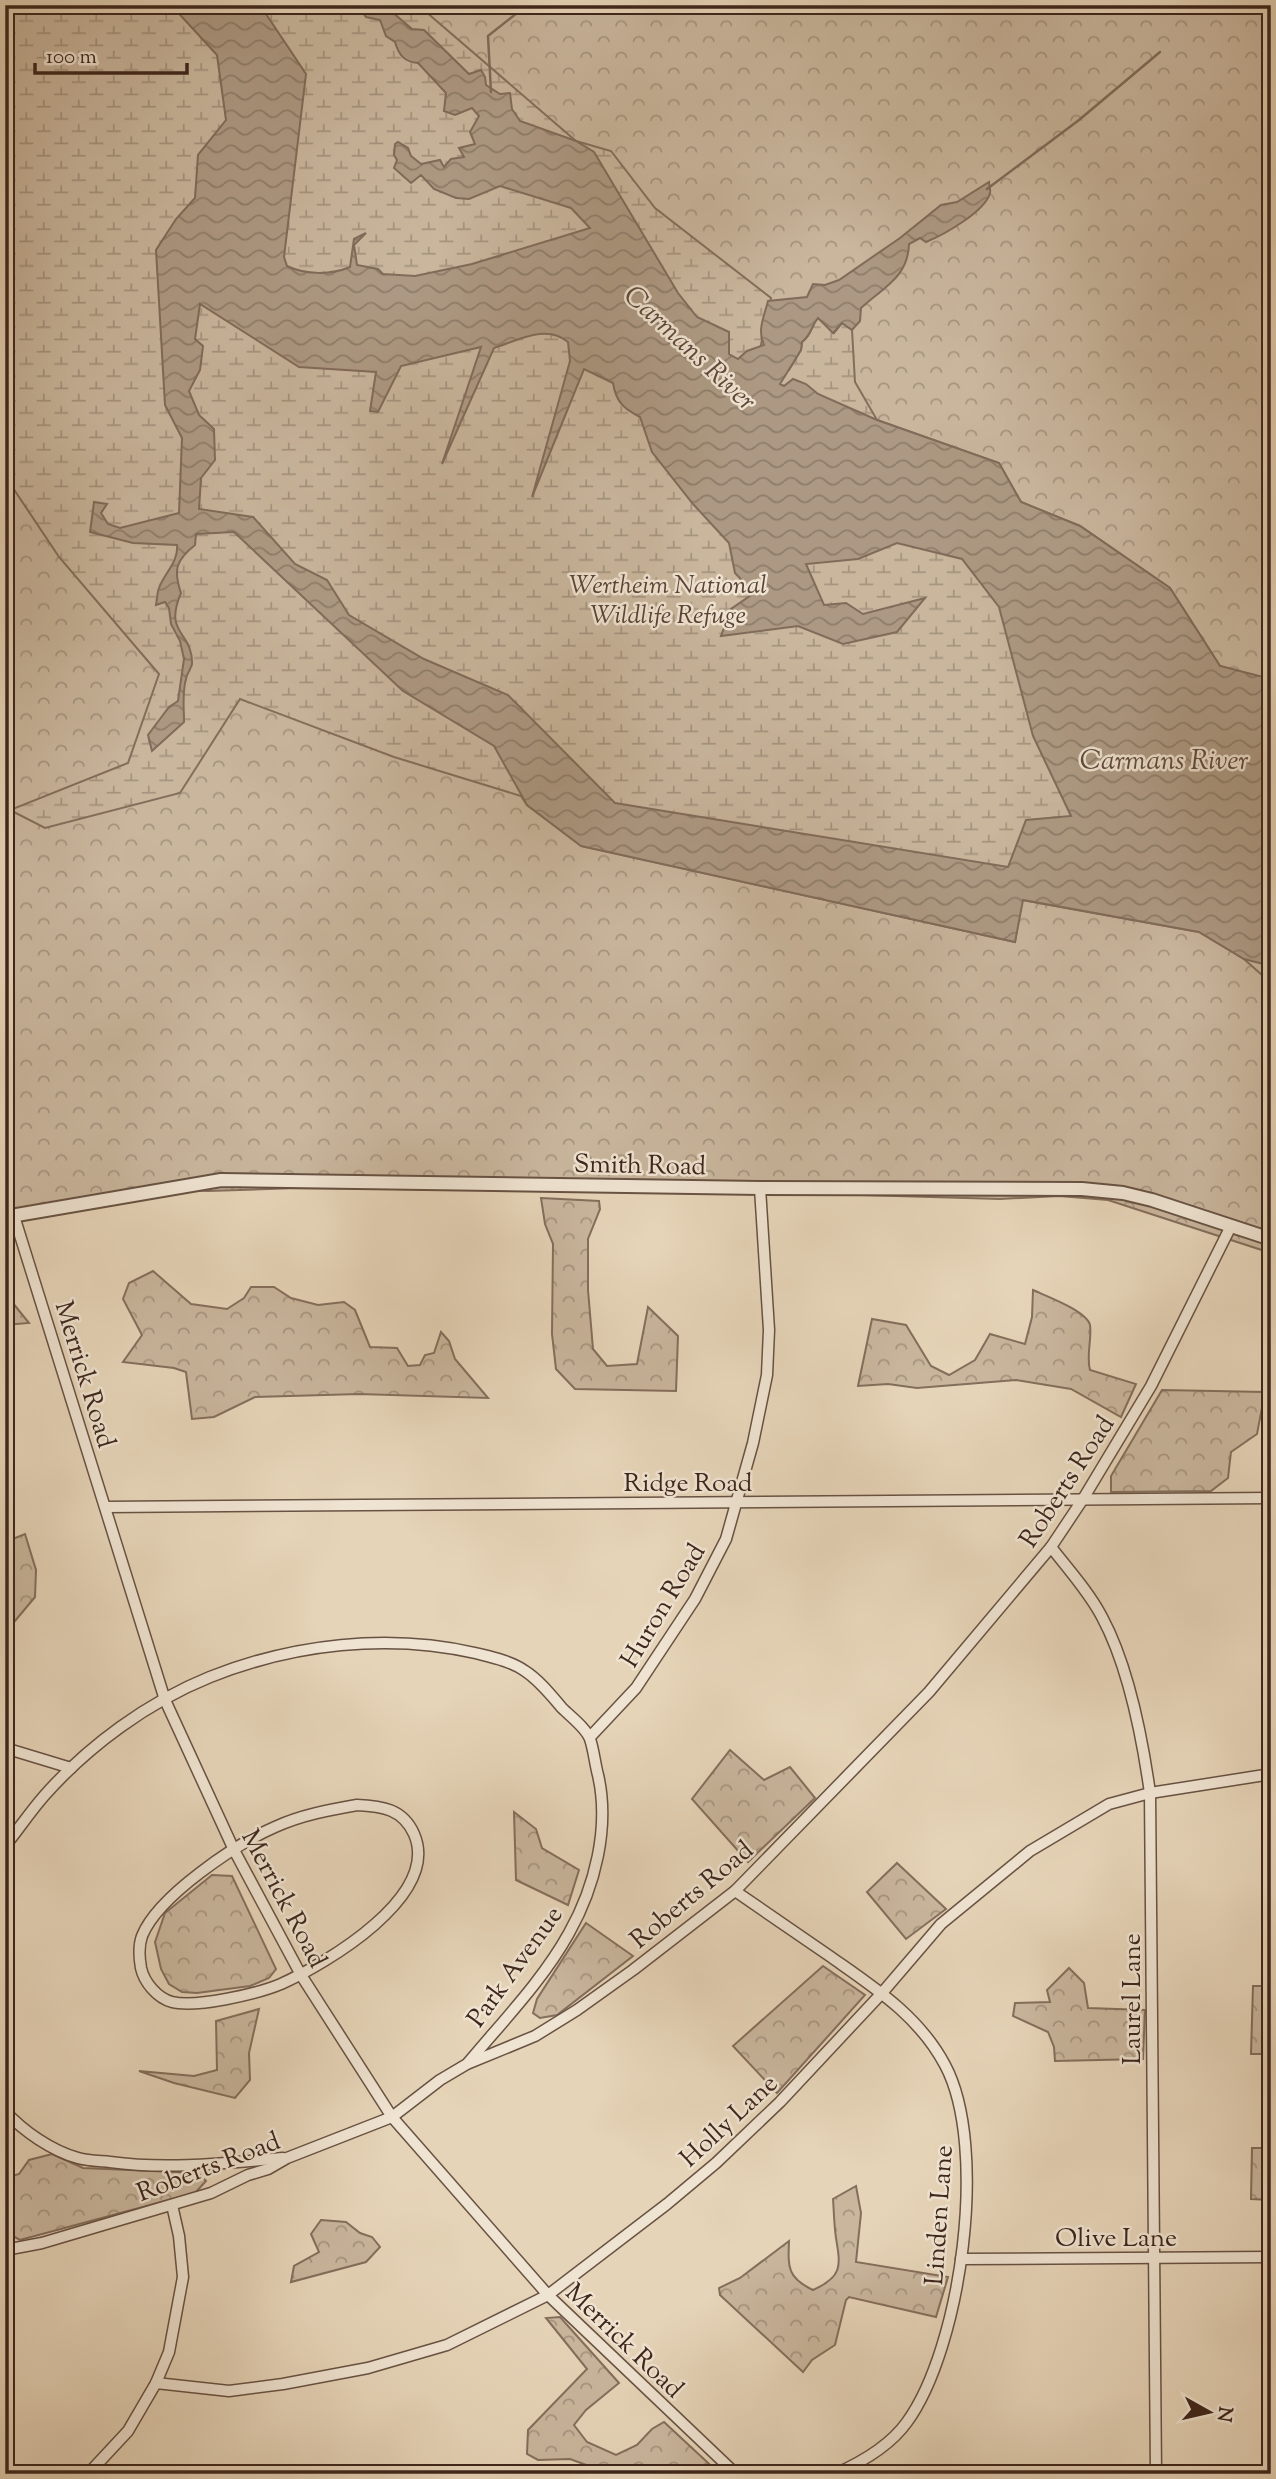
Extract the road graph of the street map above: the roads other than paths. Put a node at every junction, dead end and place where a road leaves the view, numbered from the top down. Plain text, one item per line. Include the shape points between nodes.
1 (760, 1188) junction
2 (10, 1217) edge
3 (1231, 1226) junction
4 (1271, 1239) edge
5 (1271, 1498) edge
6 (1083, 1499) junction
7 (736, 1503) junction
8 (106, 1507) junction
9 (1051, 1547) junction
10 (165, 1700) junction
11 (590, 1737) junction
12 (5, 1748) edge
13 (71, 1768) junction
14 (1271, 1774) edge
15 (1150, 1793) junction
16 (5, 1846) edge
17 (234, 1850) junction
18 (735, 1891) junction
19 (301, 1975) junction
20 (882, 1993) junction
21 (467, 2064) junction
22 (5, 2111) edge
23 (392, 2117) junction
24 (287, 2158) junction
25 (172, 2205) junction
26 (5, 2250) edge
27 (1271, 2257) edge
28 (1153, 2258) junction
29 (961, 2259) junction
30 (548, 2295) junction
31 (156, 2383) junction
32 (88, 2474) edge
33 (736, 2474) edge
34 (835, 2474) edge
35 (1156, 2474) edge

1 - 2 street, Smith Road via 222,1180
1 - 3 street, Smith Road via 1082,1189 1152,1200
1 - 7 street, Huron Road via 769,1330 767,1375
2 - 8 street, Merrick Road
3 - 4 street, Smith Road
3 - 6 street, Roberts Road via 1151,1386
5 - 6 street, Ridge Road
6 - 7 street, Ridge Road
6 - 9 street, Roberts Road
7 - 8 street, Ridge Road
7 - 11 street, Huron Road via 726,1539 695,1598 636,1688
8 - 10 street, Merrick Road
9 - 15 street, Laurel Lane via 1102,1616 1142,1737
9 - 18 street, Roberts Road via 929,1692
10 - 11 street via 209,1677 266,1657 360,1644 422,1644 498,1658 524,1670
10 - 13 street
10 - 17 street, Merrick Road
11 - 21 street, Park Avenue via 603,1794 603,1826 591,1884 563,1942
12 - 13 street
13 - 16 street
14 - 15 street, Holly Lane
15 - 20 street, Holly Lane via 1109,1804 1030,1851 941,1924
15 - 28 street, Laurel Lane
17 - 19 street, Merrick Road
17 - 19 street via 174,1893 151,1920 141,1938 143,1975 159,1996 190,2003 233,1998
17 - 19 street via 303,1816 357,1805 396,1811 410,1824 419,1862 409,1885 386,1913 347,1947
18 - 20 street, Linden Lane
18 - 21 street, Roberts Road via 577,2010 535,2036
19 - 23 street, Merrick Road
20 - 29 street, Linden Lane via 908,2014 927,2039 956,2092 965,2130
20 - 30 street, Holly Lane via 716,2163
21 - 23 street, Roberts Road
22 - 24 street via 46,2143 78,2158 175,2166
23 - 24 street, Roberts Road
23 - 30 street, Merrick Road
24 - 25 street, Roberts Road via 211,2193
25 - 26 street, Roberts Road
25 - 31 street via 183,2277 169,2351
27 - 28 street, Olive Lane
28 - 29 street, Olive Lane
28 - 35 street, Laurel Lane
29 - 34 street, Linden Lane via 944,2339 919,2404 879,2450
30 - 31 street, Holly Lane via 447,2345 368,2368 229,2391
30 - 33 street, Merrick Road
31 - 32 street via 128,2431

